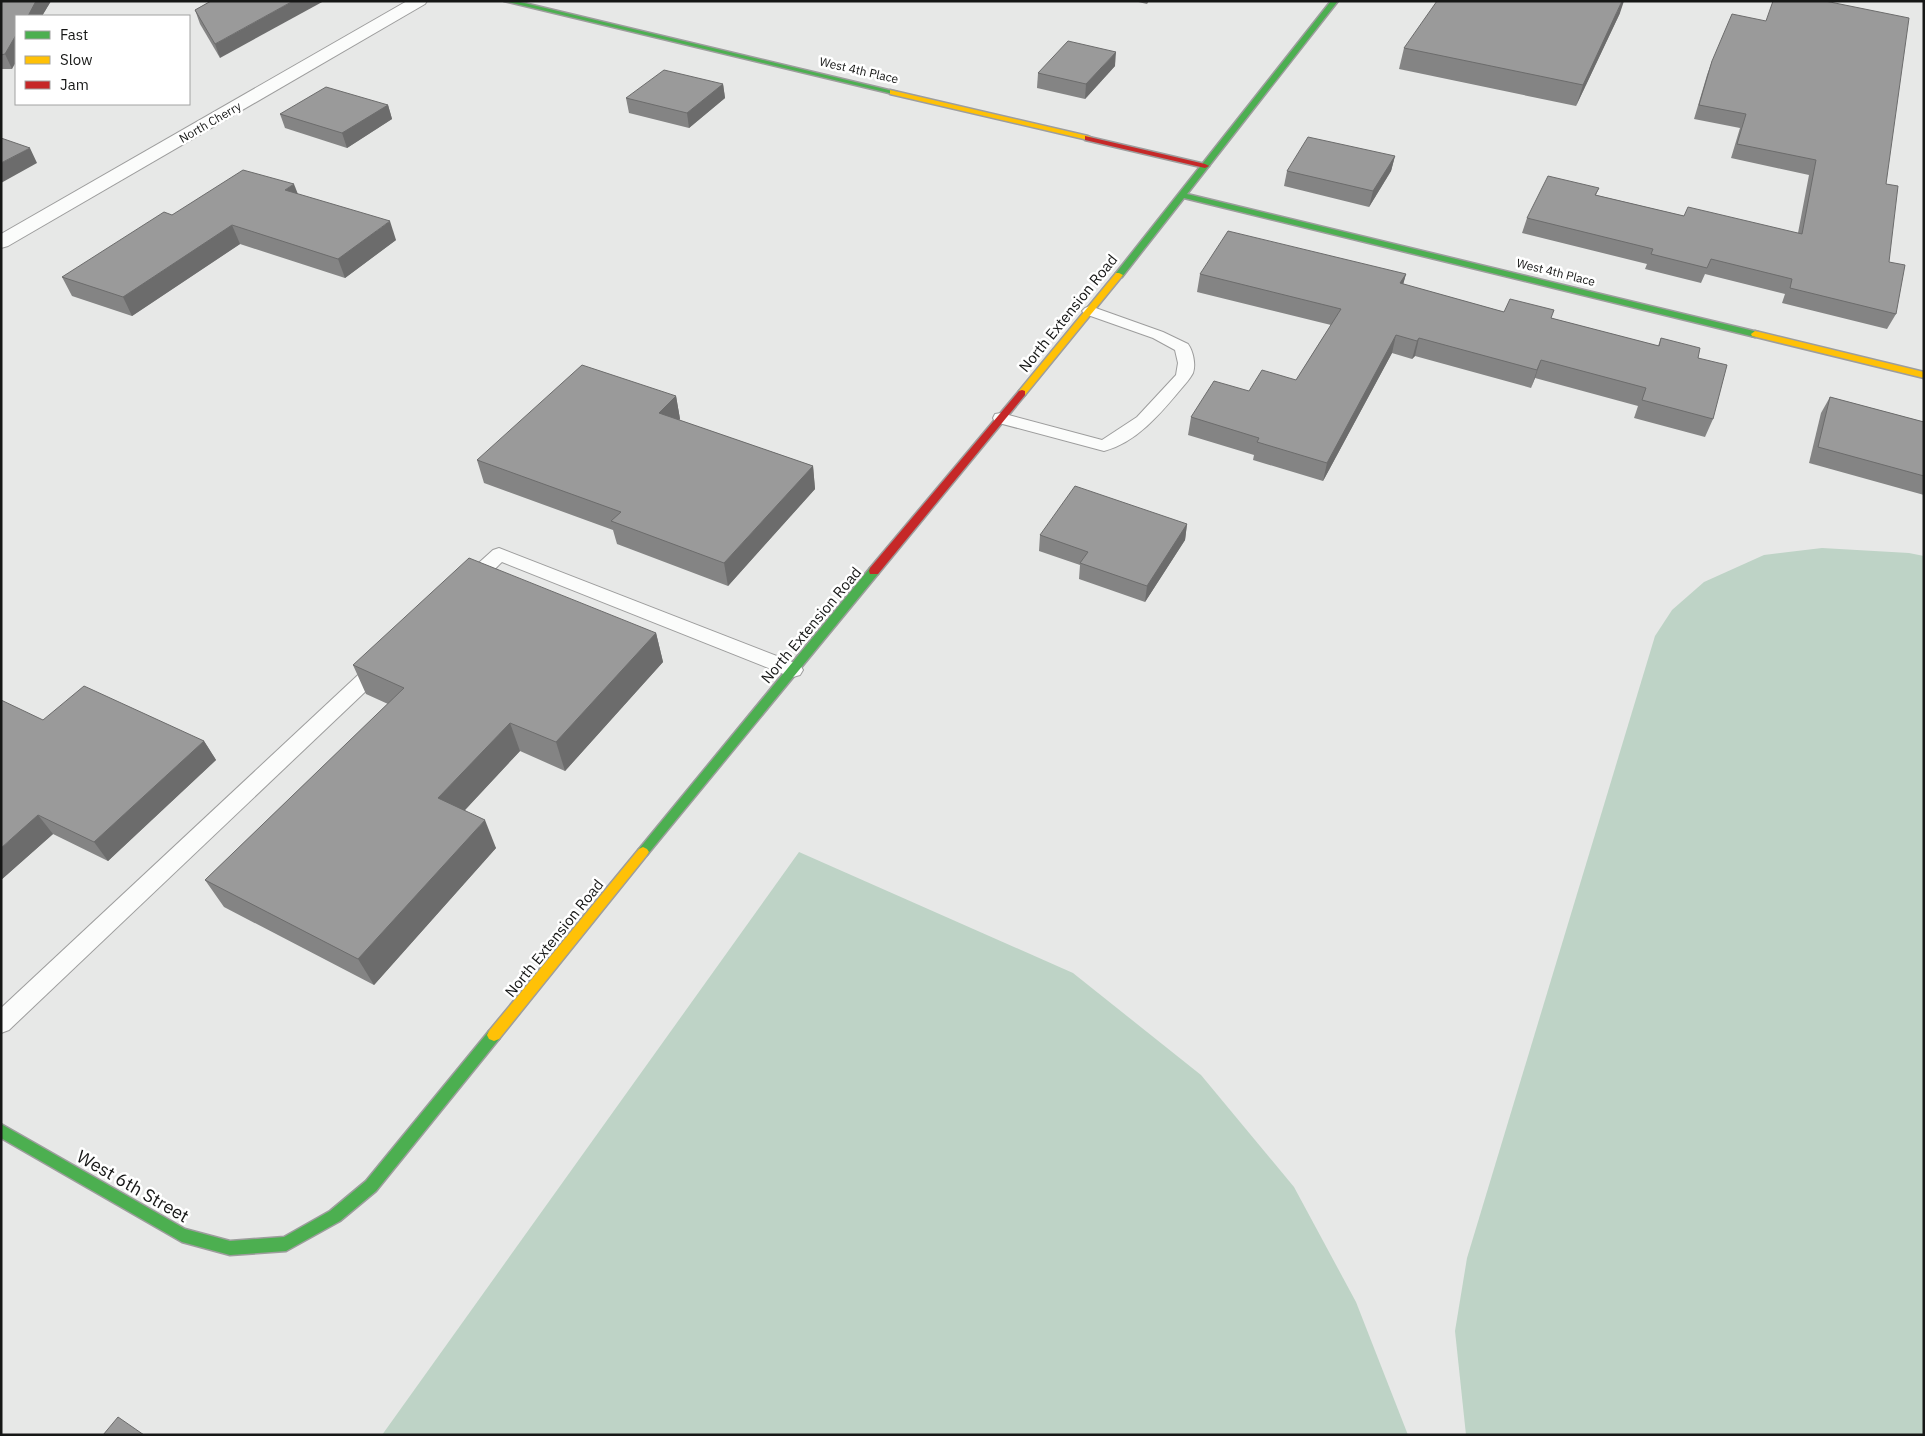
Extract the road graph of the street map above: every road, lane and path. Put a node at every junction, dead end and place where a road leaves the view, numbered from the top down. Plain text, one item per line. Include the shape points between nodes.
1 (419, 1) edge
2 (507, 1) edge
3 (1335, 1) edge
4 (1204, 166) junction
5 (1183, 195) junction
6 (1, 242) edge
7 (1090, 311) junction
8 (1924, 375) edge
9 (1001, 418) junction
10 (456, 594) edge
11 (391, 655) edge
12 (793, 670) junction
13 (1, 1023) edge
14 (1, 1130) edge
15 (286, 1244) joint

1 - 6 street, North Cherry
2 - 4 street, West 4th Place
3 - 4 street, North Extension Road
4 - 5 street, North Extension Road
5 - 7 street, North Extension Road
5 - 8 street, West 4th Place
7 - 9 street, North Extension Road
7 - 9 lane via 1182,347 1186,358 1185,373 1169,395 1145,421 1104,446
9 - 12 street, North Extension Road
10 - 12 lane via 499,554
11 - 13 lane
12 - 15 street, North Extension Road via 371,1186 335,1216
14 - 15 street, West 6th Street via 182,1235 230,1248

